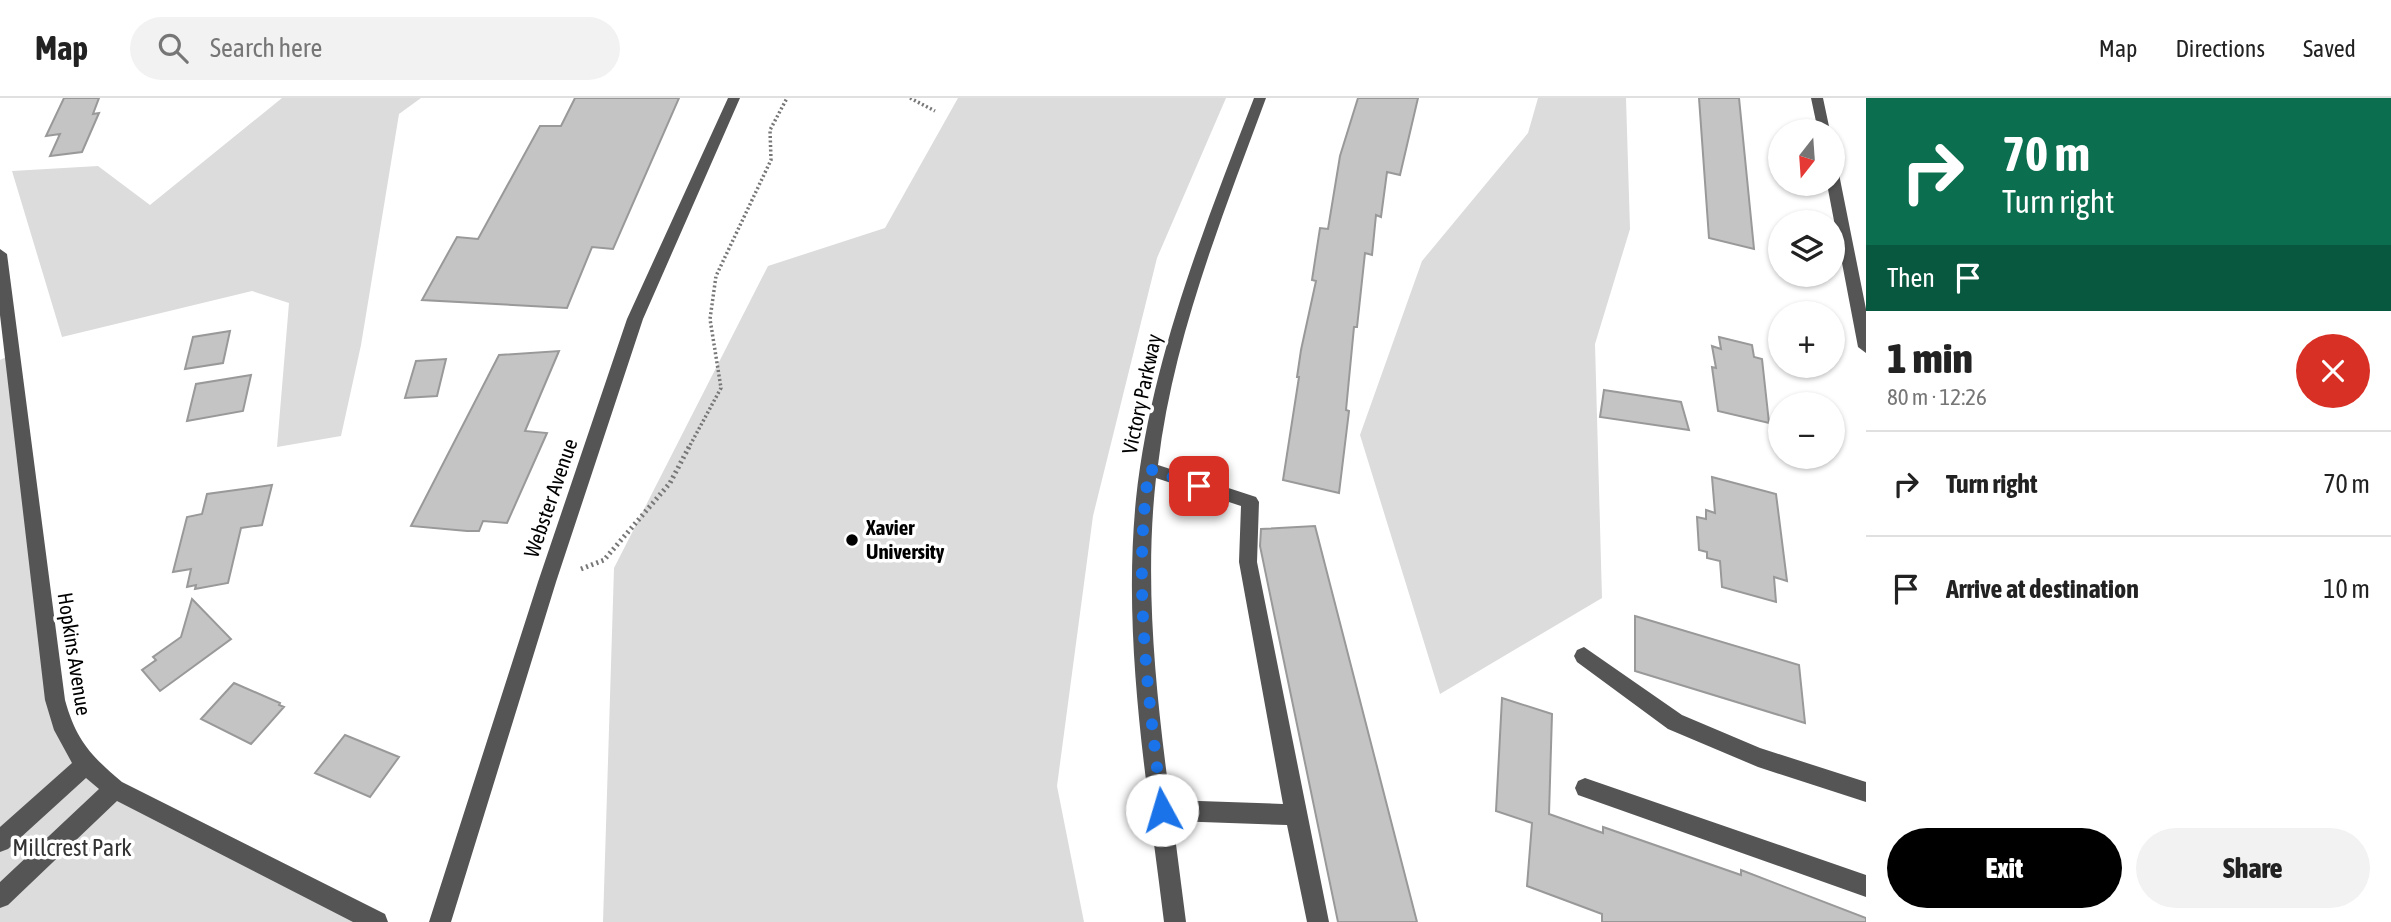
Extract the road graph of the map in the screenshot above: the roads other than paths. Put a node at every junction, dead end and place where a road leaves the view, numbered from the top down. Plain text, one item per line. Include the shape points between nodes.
1 (734, 98) edge
2 (1260, 98) edge
3 (1817, 98) edge
4 (1821, 119) edge
5 (1836, 196) edge
6 (0, 254) edge
7 (1866, 347) edge
8 (1149, 469) junction
9 (1584, 656) dead end
10 (85, 765) junction
11 (1585, 788) dead end
12 (115, 789) junction
13 (1866, 792) edge
14 (1162, 810) junction
15 (1296, 815) junction
16 (0, 841) edge
17 (1866, 886) edge
18 (0, 897) edge
19 (377, 922) edge
20 (440, 922) edge
21 (1175, 922) edge
22 (1318, 922) edge

1 - 20 street, Webster Avenue via 635,318
2 - 8 street, Victory Parkway via 1189,293
3 - 4 street
5 - 7 street
6 - 10 street, Hopkins Avenue via 55,700 64,735
8 - 14 street, Victory Parkway via 1141,582 1147,692
8 - 15 street via 1250,502 1248,562
9 - 13 street via 1675,722 1758,757
10 - 12 street, Hopkins Avenue
10 - 16 street
11 - 17 street
12 - 18 street
12 - 19 street, Hopkins Avenue
14 - 15 street
14 - 21 street, Victory Parkway
15 - 22 street

